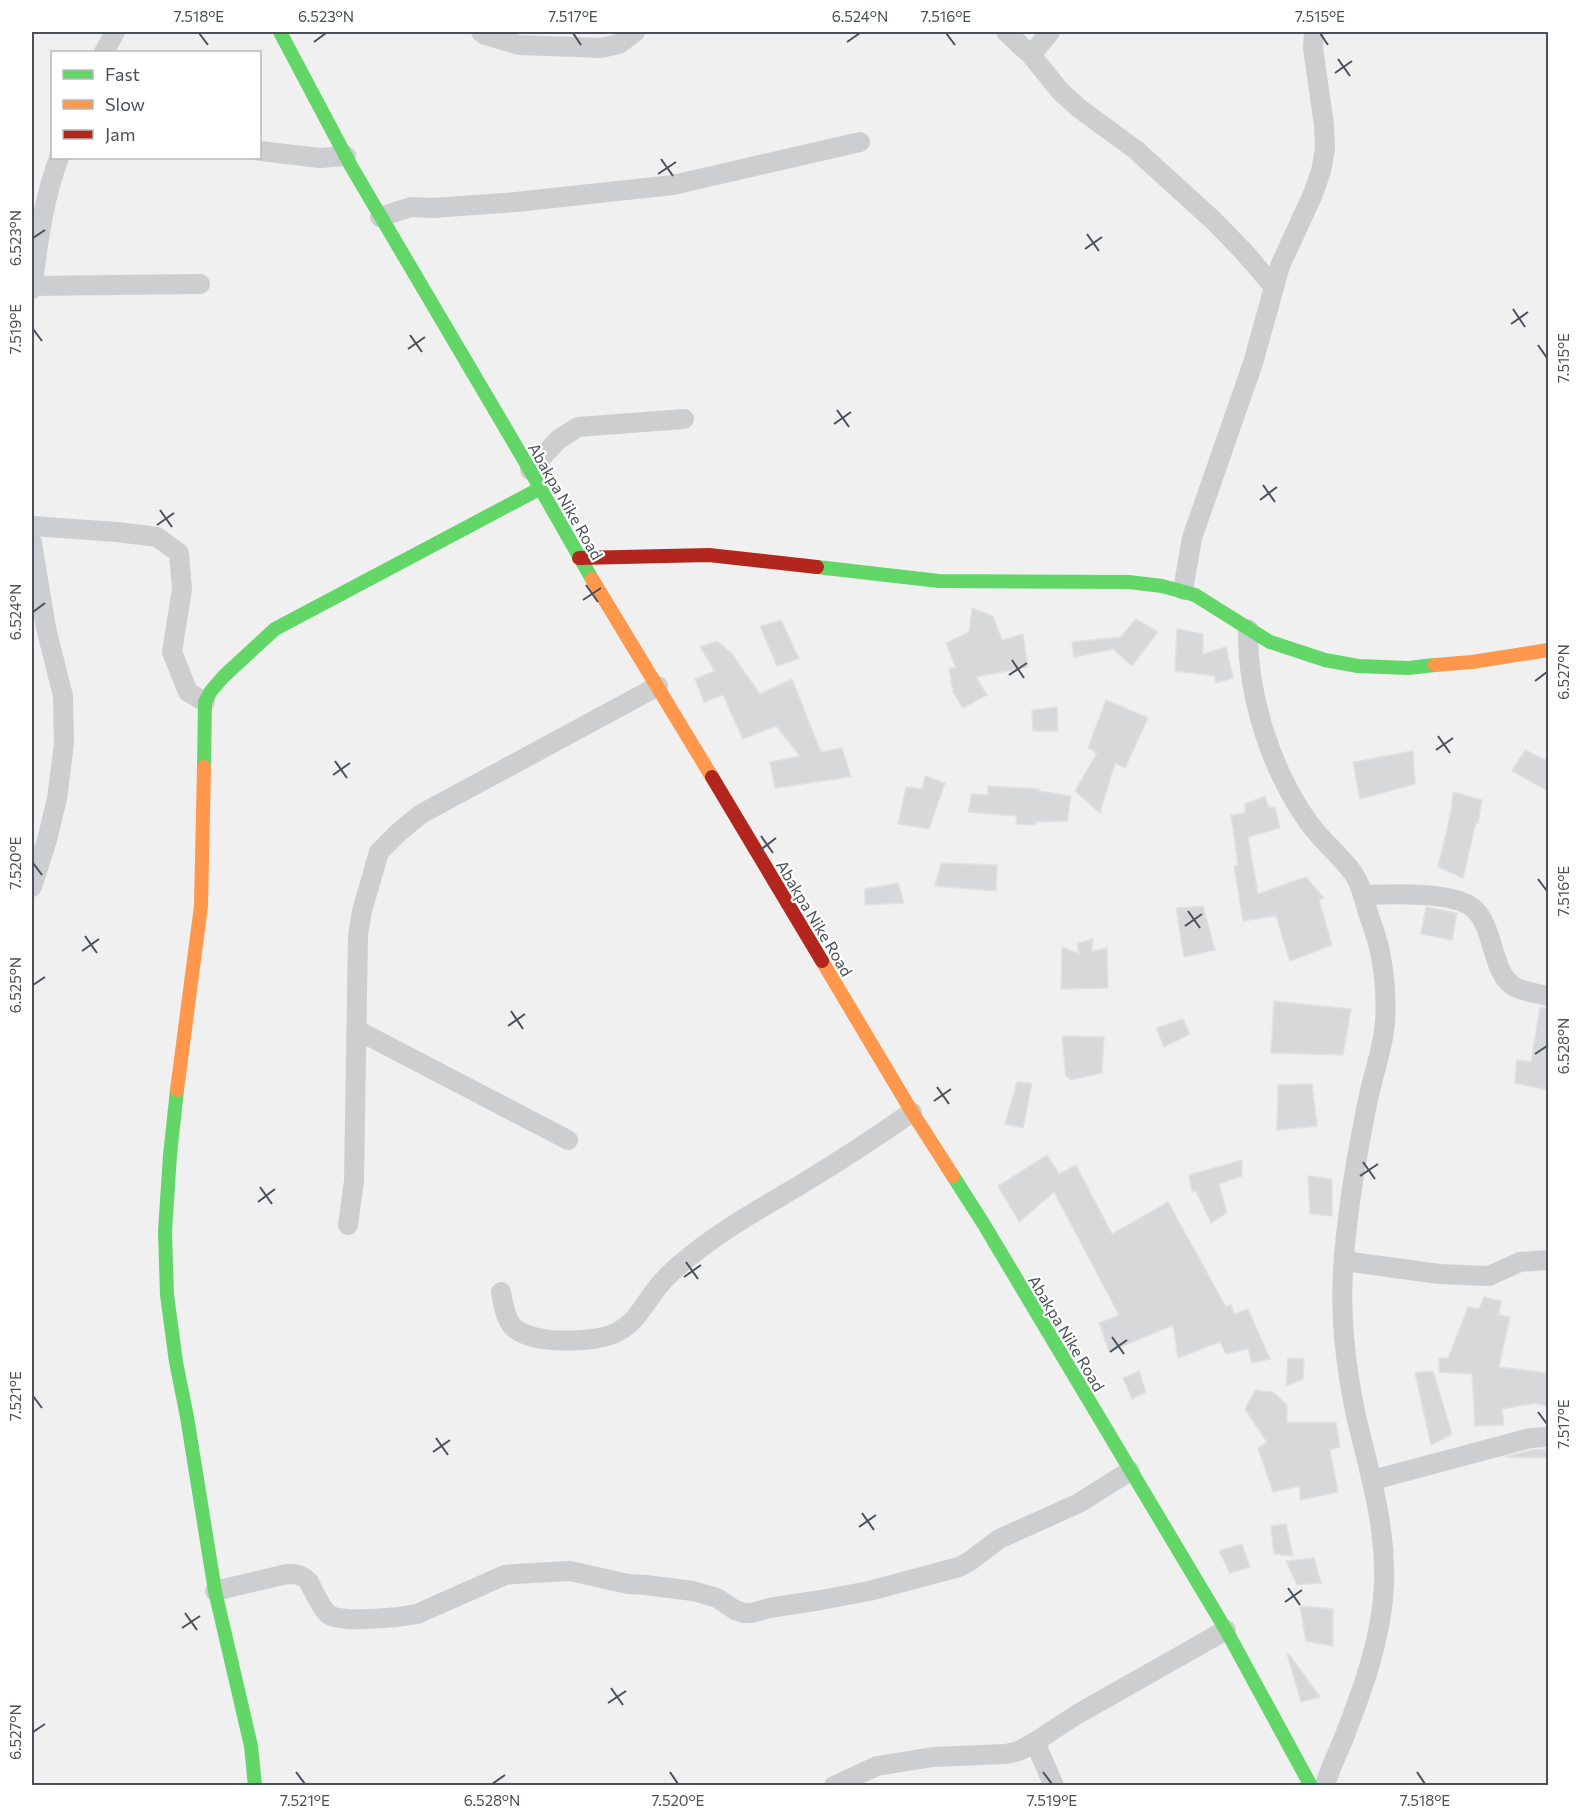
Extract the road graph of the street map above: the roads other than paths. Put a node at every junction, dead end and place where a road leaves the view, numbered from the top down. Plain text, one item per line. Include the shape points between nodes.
1 (115, 32) edge
2 (280, 32) edge
3 (482, 32) edge
4 (635, 32) edge
5 (1006, 32) edge
6 (1050, 32) edge
7 (1314, 32) edge
8 (105, 51) edge
9 (1031, 55) junction
10 (860, 142) dead end
11 (261, 151) edge
12 (346, 156) junction
13 (59, 159) edge
14 (380, 217) junction
15 (200, 284) dead end
16 (1274, 287) junction
17 (32, 288) edge
18 (684, 419) dead end
19 (530, 470) junction
20 (539, 489) junction
21 (32, 526) edge
22 (32, 543) edge
23 (579, 558) junction
24 (1183, 590) junction
25 (1248, 629) junction
26 (1548, 650) edge
27 (658, 686) junction
28 (206, 702) junction
29 (32, 887) edge
30 (1365, 895) junction
31 (1548, 996) edge
32 (357, 1030) junction
33 (912, 1112) junction
34 (568, 1140) dead end
35 (348, 1225) dead end
36 (1548, 1260) edge
37 (1344, 1261) junction
38 (501, 1292) dead end
39 (1548, 1437) edge
40 (1130, 1471) junction
41 (1373, 1480) junction
42 (214, 1591) junction
43 (1226, 1630) junction
44 (1035, 1742) junction
45 (255, 1785) edge
46 (834, 1785) edge
47 (1054, 1785) edge
48 (1311, 1785) edge
49 (1325, 1785) edge

1 - 8 street
2 - 12 street, Abakpa Nike Road
3 - 4 street via 519,45 601,48 619,44
5 - 9 street
6 - 9 street
7 - 16 street via 1325,149 1313,194
9 - 16 street via 1060,92 1136,150 1214,221
10 - 14 street via 673,185 516,202 411,207
11 - 12 street via 320,158
12 - 14 street, Abakpa Nike Road
13 - 17 street via 41,223
14 - 19 street, Abakpa Nike Road
15 - 17 street
16 - 24 street via 1253,363 1192,538
18 - 19 street via 578,427 559,439
19 - 20 street, Abakpa Nike Road
20 - 23 street, Abakpa Nike Road
20 - 28 street via 275,629 224,676
21 - 28 street via 157,537 179,553 182,589 172,652 188,692
22 - 29 street via 46,628 63,696 64,744 57,799
23 - 24 street via 709,555 939,581 1129,582
23 - 27 street, Abakpa Nike Road
24 - 25 street
25 - 26 street via 1270,642 1358,666 1408,668
25 - 30 street via 1250,669 1268,742 1301,810 1353,873
27 - 32 street via 421,814 379,852 358,934
27 - 33 street, Abakpa Nike Road
28 - 42 street via 201,906 178,1080 165,1231 167,1295 176,1362
30 - 31 street via 1404,893 1462,902 1482,919 1504,977 1515,987
30 - 37 street via 1382,959 1385,1023 1365,1113
32 - 34 street
32 - 35 street via 354,1181
33 - 38 street via 691,1255 673,1270 638,1316 613,1334 595,1339 549,1340 522,1334 511,1325
33 - 40 street, Abakpa Nike Road via 983,1223
36 - 37 street via 1520,1262 1489,1276 1438,1274
37 - 41 street via 1342,1324 1356,1414
39 - 41 street via 1530,1438
40 - 42 street via 1079,1503 999,1539 959,1566 869,1591 752,1613 735,1610 717,1598 693,1591 621,1583 570,1571 505,1575 417,1614 359,1619 333,1617 309,1582 298,1574
40 - 43 street, Abakpa Nike Road
41 - 49 street via 1384,1557 1381,1625 1373,1658
42 - 45 street via 251,1746
43 - 44 street
43 - 48 street, Abakpa Nike Road
44 - 46 street via 1006,1754 933,1757 877,1767
44 - 47 street

